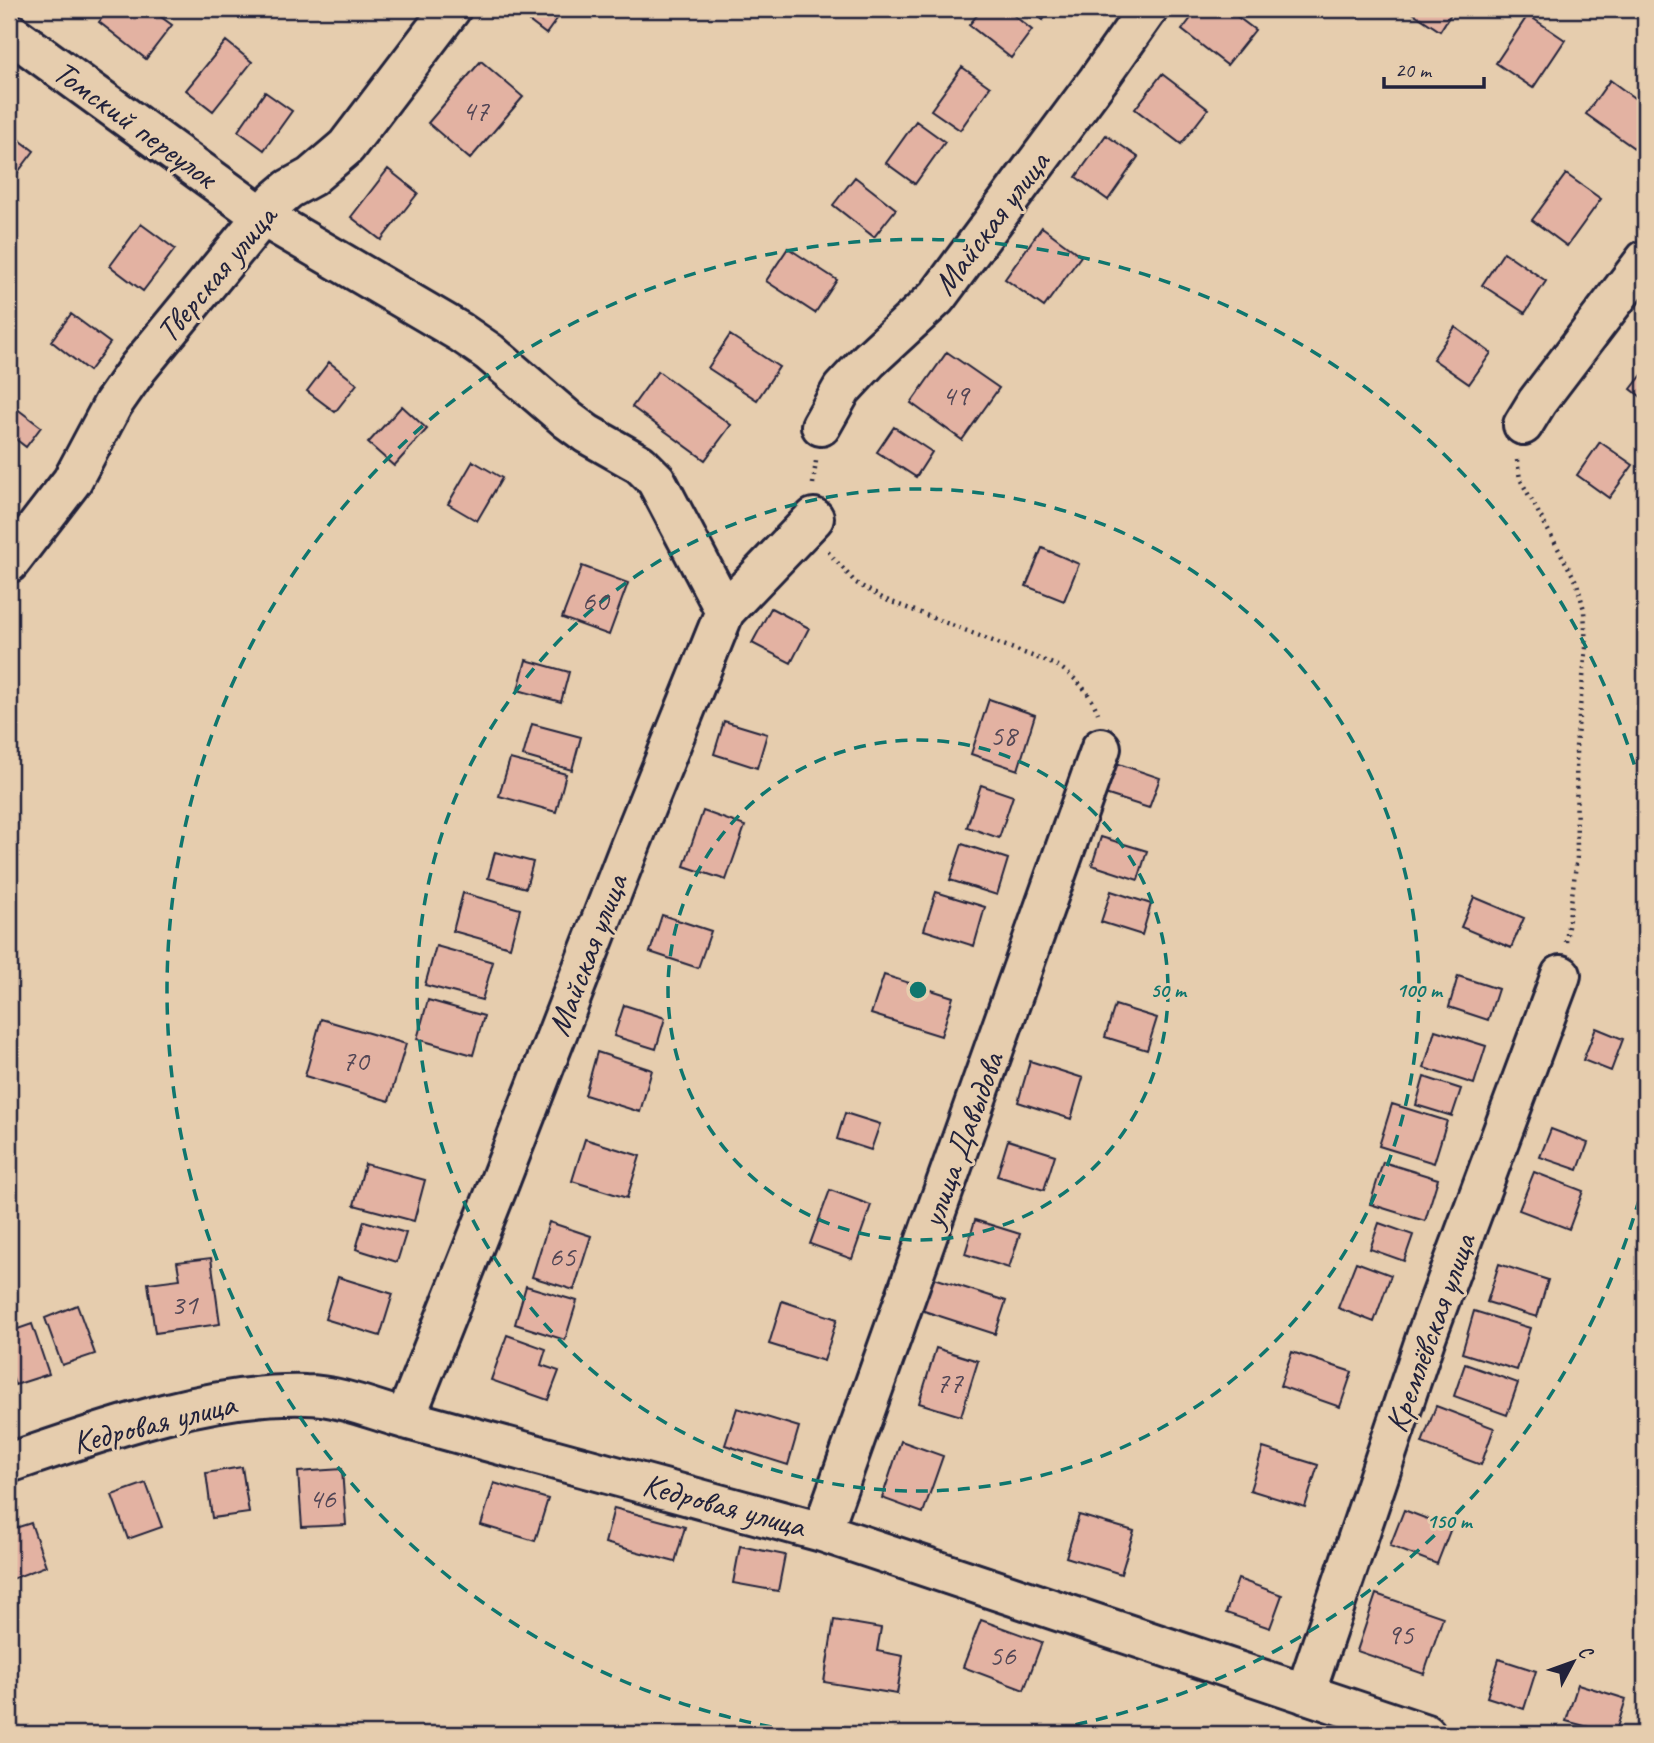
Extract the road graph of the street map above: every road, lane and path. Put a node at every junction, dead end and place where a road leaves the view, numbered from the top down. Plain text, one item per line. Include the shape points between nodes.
1 (451, 9) edge
2 (1148, 9) edge
3 (9, 32) edge
4 (261, 216) junction
5 (1645, 260) edge
6 (1523, 425) joint
7 (821, 426) joint
8 (814, 518) junction
9 (9, 563) edge
10 (725, 611) junction
11 (1101, 748) joint
12 (1561, 975) joint
13 (405, 1419) junction
14 (9, 1463) edge
15 (822, 1532) junction
16 (1305, 1694) junction
17 (1426, 1734) edge

1 - 4 street, Тверская улица via 346,147 311,177 289,188
2 - 7 street, Майская улица via 937,297 842,389
3 - 4 street, Томский переулок
4 - 9 street, Тверская улица via 138,368 72,481
4 - 10 street, Томский переулок via 460,332 587,434 640,464 656,480
5 - 6 street
6 - 12 path via 1516,454 1521,479 1577,583 1584,610 1586,648 1576,747 1577,857
7 - 8 path via 812,492
8 - 10 street, Майская улица
8 - 11 path via 821,542 856,583 884,599 1058,666 1077,680 1092,697 1101,720
10 - 13 street, Майская улица
11 - 15 street, улица Давыдова
12 - 16 street, Кремлёвская улица via 1426,1337
13 - 14 street, Кедровая улица via 338,1399 272,1396 214,1403 109,1429
13 - 15 street, Кедровая улица
15 - 16 street, Кедровая улица
16 - 17 street, Кедровая улица

